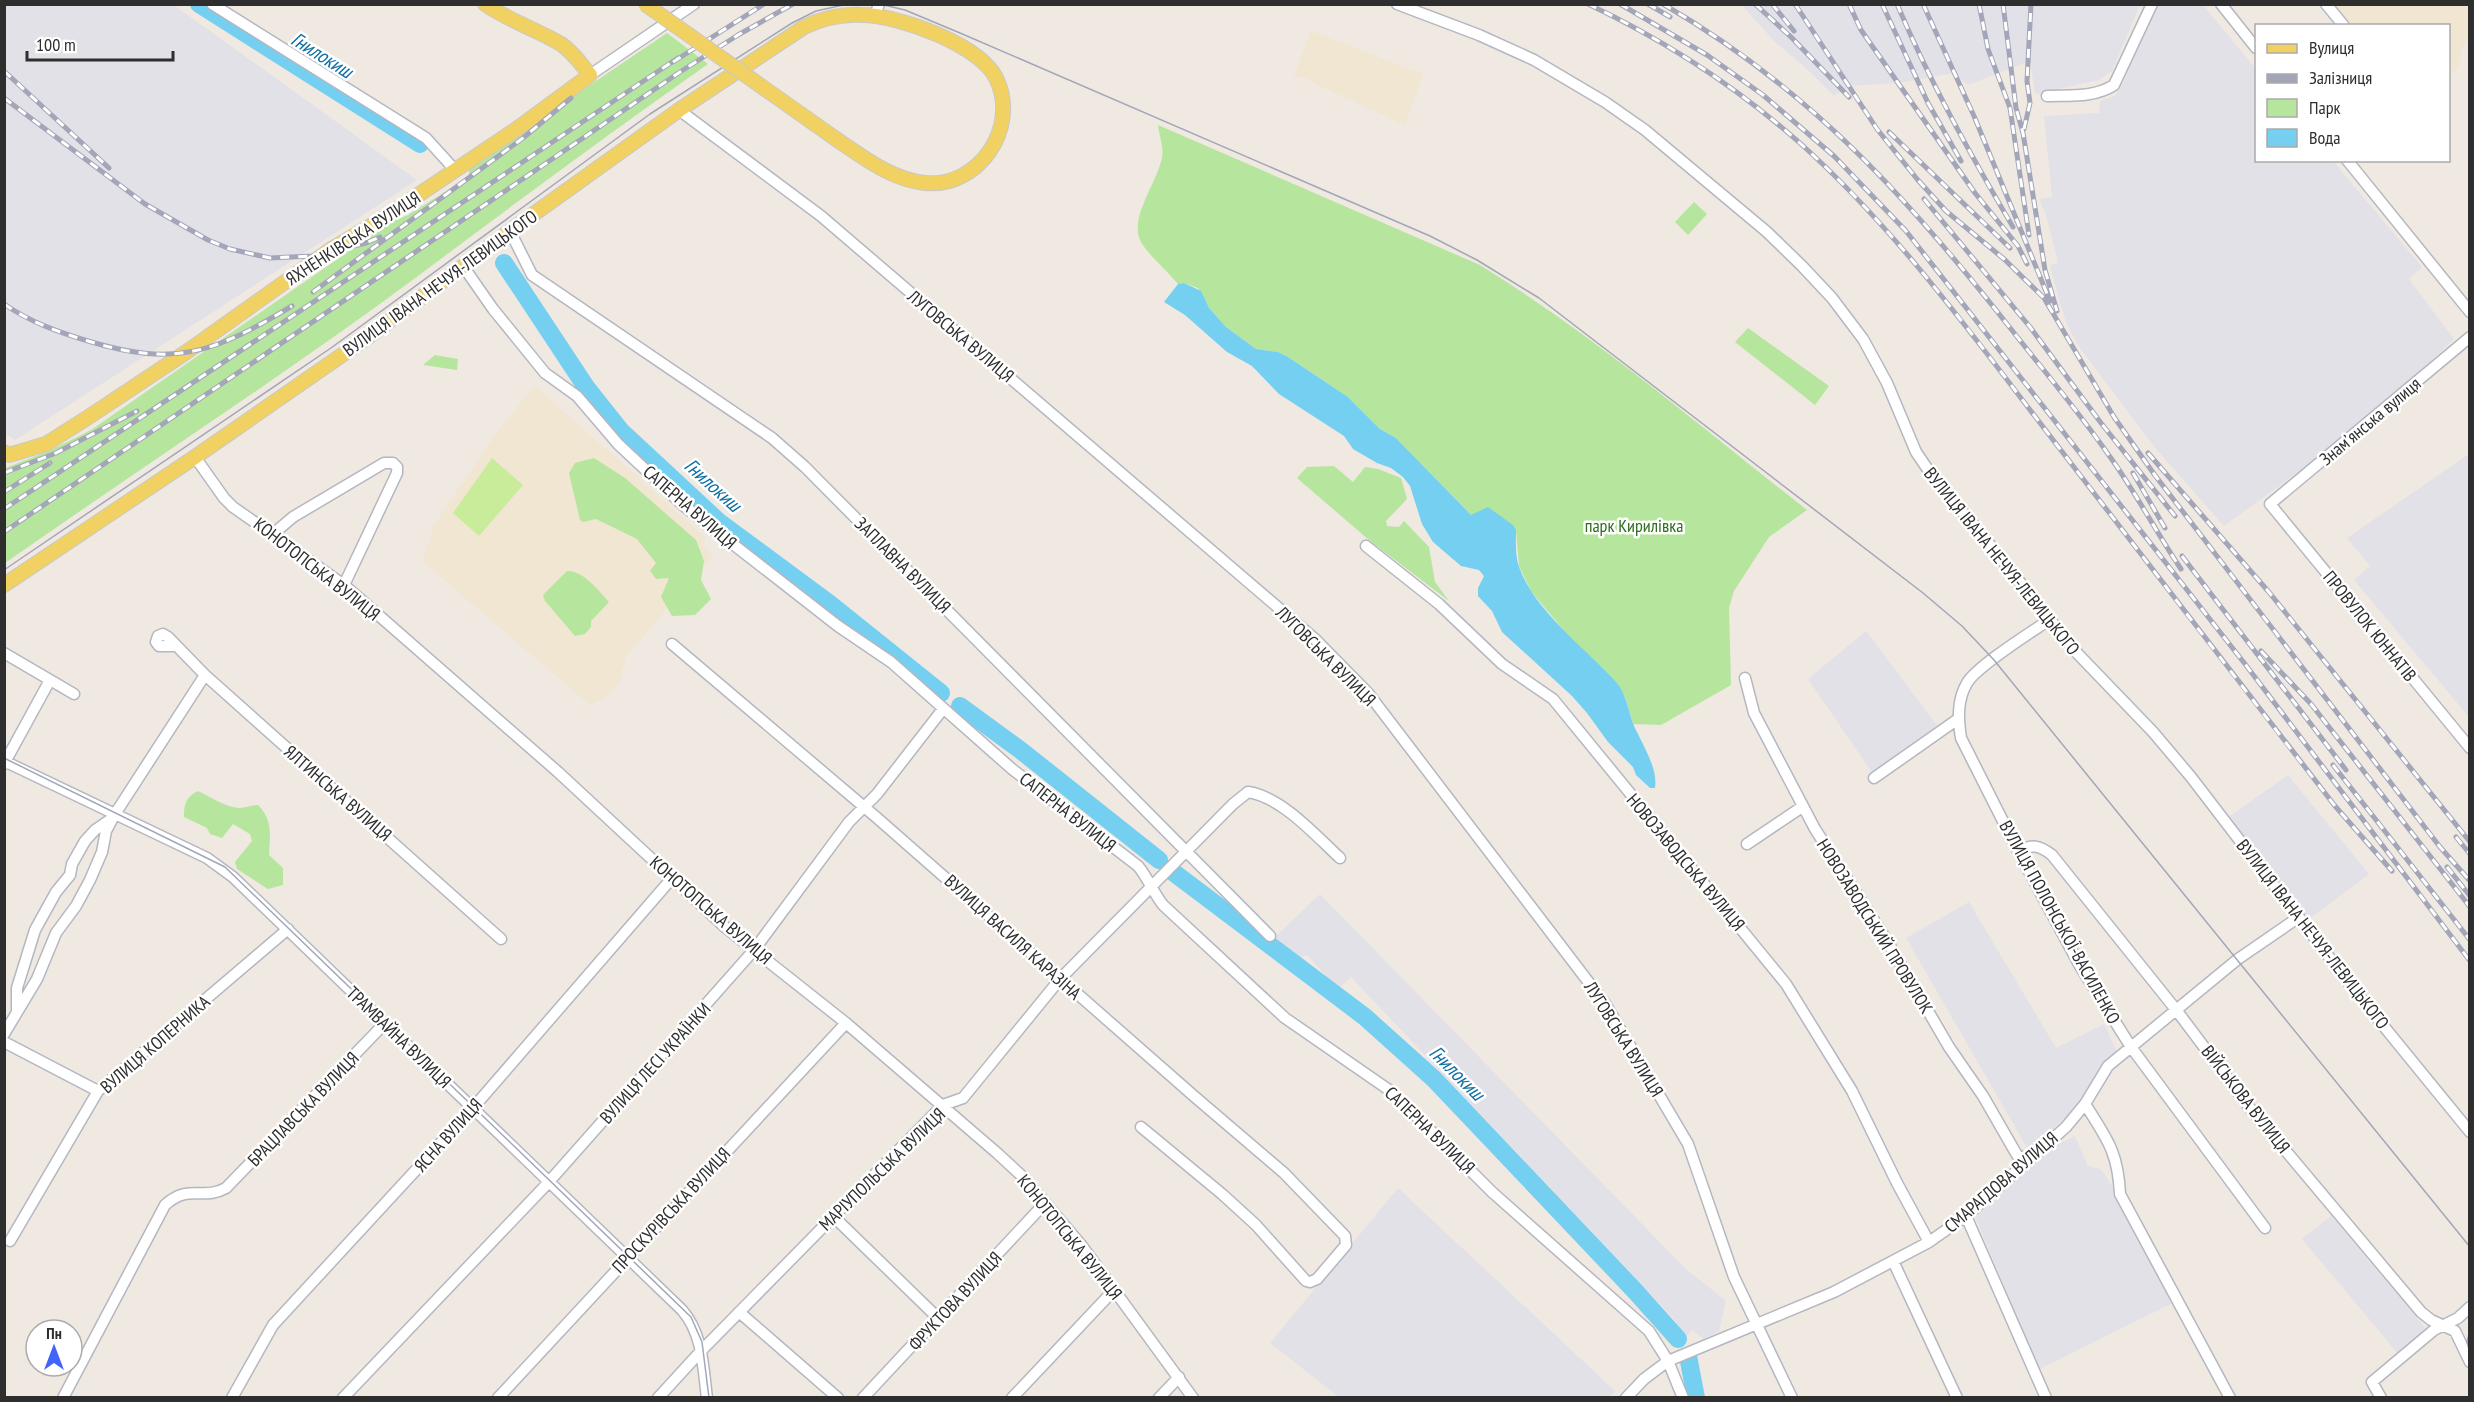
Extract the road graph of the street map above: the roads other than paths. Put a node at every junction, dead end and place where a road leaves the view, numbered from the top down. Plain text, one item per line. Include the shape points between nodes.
1 (212, 4) edge
2 (485, 4) edge
3 (645, 4) edge
4 (694, 4) edge
5 (1397, 4) edge
6 (2152, 4) edge
7 (2221, 4) edge
8 (2326, 4) edge
9 (877, 10) edge
10 (2342, 24) edge
11 (2255, 47) edge
12 (590, 75) junction
13 (2047, 96) dead end
14 (679, 110) junction
15 (2349, 162) edge
16 (455, 170) junction
17 (510, 231) junction
18 (463, 266) junction
19 (2469, 312) edge
20 (2469, 337) edge
21 (6, 455) edge
22 (195, 457) junction
23 (2270, 504) joint
24 (273, 534) junction
25 (1366, 546) dead end
26 (4, 585) edge
27 (344, 585) junction
28 (2049, 620) junction
29 (672, 644) dead end
30 (175, 646) dead end
31 (4, 653) edge
32 (205, 675) junction
33 (1745, 678) dead end
34 (50, 680) junction
35 (74, 694) dead end
36 (944, 709) junction
37 (1958, 719) junction
38 (2469, 748) edge
39 (5, 762) edge
40 (1874, 778) dead end
41 (1802, 807) junction
42 (863, 808) junction
43 (114, 815) junction
44 (1747, 844) dead end
45 (2018, 851) junction
46 (1186, 852) junction
47 (1340, 858) dead end
48 (673, 877) junction
49 (1150, 885) junction
50 (2299, 917) junction
51 (288, 929) junction
52 (1270, 936) dead end
53 (501, 939) dead end
54 (754, 950) junction
55 (1060, 979) junction
56 (2177, 1011) junction
57 (17, 1013) junction
58 (385, 1023) junction
59 (846, 1023) junction
60 (4, 1034) edge
61 (4, 1042) edge
62 (2131, 1047) junction
63 (98, 1091) junction
64 (2085, 1104) junction
65 (943, 1105) junction
66 (473, 1108) junction
67 (1141, 1127) dead end
68 (2469, 1132) edge
69 (2028, 1160) junction
70 (549, 1182) junction
71 (1045, 1203) junction
72 (833, 1216) junction
73 (1966, 1216) junction
74 (2265, 1228) dead end
75 (10, 1241) dead end
76 (1929, 1242) junction
77 (627, 1257) junction
78 (1893, 1261) junction
79 (1114, 1290) junction
80 (2469, 1307) edge
81 (739, 1312) junction
82 (939, 1319) junction
83 (1758, 1324) junction
84 (2444, 1325) junction
85 (701, 1351) junction
86 (1668, 1361) junction
87 (2469, 1362) edge
88 (1179, 1377) junction
89 (68, 1396) edge
90 (232, 1398) edge
91 (343, 1398) edge
92 (498, 1398) edge
93 (658, 1398) edge
94 (707, 1398) edge
95 (838, 1398) edge
96 (863, 1398) edge
97 (1012, 1398) edge
98 (1159, 1398) edge
99 (1193, 1398) edge
100 (1626, 1398) edge
101 (1683, 1398) edge
102 (1792, 1398) edge
103 (1957, 1398) edge
104 (2046, 1398) edge
105 (2230, 1398) edge
106 (2381, 1398) edge

1 - 16 street via 426,138
2 - 12 main road via 512,22 562,44
3 - 9 main road, ВУЛИЦЯ ІВАНА НЕЧУЯ-ЛЕВИЦЬКОГО, bridge via 888,172 926,183 949,181 974,169 991,151 1002,118 999,83 990,68 942,37
4 - 12 street, ЯХНЕНКІВСЬКА ВУЛИЦЯ
5 - 28 street, ВУЛИЦЯ ІВАНА НЕЧУЯ-ЛЕВИЦЬКОГО via 1497,43 1605,102 1645,130 1788,253 1832,298 1863,339 1925,468
6 - 13 street via 2114,85 2104,92
7 - 11 street
8 - 10 street
9 - 14 main road, ВУЛИЦЯ ІВАНА НЕЧУЯ-ЛЕВИЦЬКОГО via 812,23
12 - 16 main road, ЯХНЕНКІВСЬКА ВУЛИЦЯ
14 - 17 main road, ВУЛИЦЯ ІВАНА НЕЧУЯ-ЛЕВИЦЬКОГО
14 - 83 street, ЛУГОВСЬКА ВУЛИЦЯ via 821,216 1316,640 1368,693 1606,1005 1688,1144 1734,1277
15 - 19 street
16 - 21 main road, ЯХНЕНКІВСЬКА ВУЛИЦЯ via 330,250 87,418 46,444
17 - 18 main road, ВУЛИЦЯ ІВАНА НЕЧУЯ-ЛЕВИЦЬКОГО
17 - 46 street, ЗАПЛАВНА ВУЛИЦЯ via 532,275 771,438 805,467
18 - 22 main road, ВУЛИЦЯ ІВАНА НЕЧУЯ-ЛЕВИЦЬКОГО
18 - 36 street, САПЕРНА ВУЛИЦЯ via 545,373 577,396 618,444 684,506 838,626 891,662
20 - 23 street, Знамʼянська вулиця
22 - 24 street, КОНОТОПСЬКА ВУЛИЦЯ via 224,498
22 - 26 main road, ВУЛИЦЯ ІВАНА НЕЧУЯ-ЛЕВИЦЬКОГО
23 - 38 street, ПРОВУЛОК ЮННАТІВ
24 - 27 street, КОНОТОПСЬКА ВУЛИЦЯ
24 - 27 street via 292,517 384,463 393,463 397,473
25 - 76 street, НОВОЗАВОДСЬКА ВУЛИЦЯ via 1440,604 1502,664 1553,699 1786,984 1852,1091
27 - 48 street, КОНОТОПСЬКА ВУЛИЦЯ
28 - 37 street, ВУЛИЦЯ ПОЛОНСЬКОЇ-ВАСИЛЕНКО via 1968,681 1960,699
28 - 50 street, ВУЛИЦЯ ІВАНА НЕЧУЯ-ЛЕВИЦЬКОГО via 2173,754
29 - 42 street, ВУЛИЦЯ ВАСИЛЯ КАРАЗІНА
30 - 32 street, ЯЛТИНСЬКА ВУЛИЦЯ
31 - 34 street
32 - 43 street
32 - 53 street, ЯЛТИНСЬКА ВУЛИЦЯ
33 - 41 street, НОВОЗАВОДСЬКИЙ ПРОВУЛОК via 1754,713
34 - 35 street
34 - 39 street
36 - 42 street, ВУЛИЦЯ ЛЕСІ УКРАЇНКИ
36 - 49 street, САПЕРНА ВУЛИЦЯ via 1012,769 1138,866
37 - 40 street
37 - 45 street, ВУЛИЦЯ ПОЛОНСЬКОЇ-ВАСИЛЕНКО via 1961,738
39 - 43 street, ТРАМВАЙНА ВУЛИЦЯ
41 - 44 street
41 - 69 street, НОВОЗАВОДСЬКИЙ ПРОВУЛОК via 2017,1155
42 - 54 street, ВУЛИЦЯ ЛЕСІ УКРАЇНКИ
42 - 55 street, ВУЛИЦЯ ВАСИЛЯ КАРАЗІНА
43 - 51 street, ТРАМВАЙНА ВУЛИЦЯ via 221,867
43 - 57 street via 90,880 56,933 37,979
43 - 57 street via 85,841 70,875 35,930 17,988
45 - 56 street, ВІЙСЬКОВА ВУЛИЦЯ via 2030,845 2041,846 2052,855
45 - 62 street, ВУЛИЦЯ ПОЛОНСЬКОЇ-ВАСИЛЕНКО via 2080,966
46 - 47 street, МАРІУПОЛЬСЬКА ВУЛИЦЯ via 1248,792 1270,799
46 - 49 street, МАРІУПОЛЬСЬКА ВУЛИЦЯ
46 - 52 street, ЗАПЛАВНА ВУЛИЦЯ
48 - 54 street, КОНОТОПСЬКА ВУЛИЦЯ
48 - 66 street, ЯСНА ВУЛИЦЯ
49 - 55 street, МАРІУПОЛЬСЬКА ВУЛИЦЯ
49 - 86 street, САПЕРНА ВУЛИЦЯ via 1163,905 1285,1018 1392,1092 1492,1192 1649,1331
50 - 56 street, СМАРАГДОВА ВУЛИЦЯ via 2238,959
50 - 68 street, ВУЛИЦЯ ІВАНА НЕЧУЯ-ЛЕВИЦЬКОГО
51 - 58 street, ТРАМВАЙНА ВУЛИЦЯ
51 - 63 street, ВУЛИЦЯ КОПЕРНИКА
54 - 59 street, КОНОТОПСЬКА ВУЛИЦЯ
54 - 70 street, ВУЛИЦЯ ЛЕСІ УКРАЇНКИ
55 - 65 street, МАРІУПОЛЬСЬКА ВУЛИЦЯ via 963,1098
55 - 67 street, ВУЛИЦЯ ВАСИЛЯ КАРАЗІНА via 1284,1173 1346,1239 1344,1248 1317,1280 1306,1281 1248,1217
56 - 62 street, СМАРАГДОВА ВУЛИЦЯ
56 - 84 street, ВІЙСЬКОВА ВУЛИЦЯ via 2249,1107 2421,1312
57 - 60 street
58 - 66 street, ТРАМВАЙНА ВУЛИЦЯ
58 - 89 street, БРАЦЛАВСЬКА ВУЛИЦЯ via 226,1188 219,1192 184,1193 165,1205
59 - 65 street, КОНОТОПСЬКА ВУЛИЦЯ
59 - 77 street, ПРОСКУРІВСЬКА ВУЛИЦЯ
61 - 63 street
62 - 64 street, СМАРАГДОВА ВУЛИЦЯ via 2108,1066
62 - 74 street, ВУЛИЦЯ ПОЛОНСЬКОЇ-ВАСИЛЕНКО
63 - 75 street, ВУЛИЦЯ КОПЕРНИКА
64 - 69 street, СМАРАГДОВА ВУЛИЦЯ
64 - 105 street via 2110,1144 2119,1167 2120,1194
65 - 71 street, КОНОТОПСЬКА ВУЛИЦЯ via 1023,1177
65 - 72 street, МАРІУПОЛЬСЬКА ВУЛИЦЯ
66 - 70 street, ТРАМВАЙНА ВУЛИЦЯ
66 - 90 street, ЯСНА ВУЛИЦЯ via 273,1325
69 - 73 street, СМАРАГДОВА ВУЛИЦЯ
70 - 77 street, ТРАМВАЙНА ВУЛИЦЯ
70 - 91 street, ВУЛИЦЯ ЛЕСІ УКРАЇНКИ
71 - 79 street, КОНОТОПСЬКА ВУЛИЦЯ
71 - 82 street, ФРУКТОВА ВУЛИЦЯ
72 - 81 street, МАРІУПОЛЬСЬКА ВУЛИЦЯ
72 - 82 street
73 - 76 street, СМАРАГДОВА ВУЛИЦЯ
73 - 104 street
76 - 78 street, СМАРАГДОВА ВУЛИЦЯ
77 - 85 street, ТРАМВАЙНА ВУЛИЦЯ via 689,1318
77 - 92 street, ПРОСКУРІВСЬКА ВУЛИЦЯ
78 - 83 street, СМАРАГДОВА ВУЛИЦЯ via 1834,1292
78 - 103 street
79 - 88 street, КОНОТОПСЬКА ВУЛИЦЯ
79 - 97 street
80 - 84 street
81 - 85 street, МАРІУПОЛЬСЬКА ВУЛИЦЯ
81 - 95 street
82 - 96 street, ФРУКТОВА ВУЛИЦЯ
83 - 86 street, СМАРАГДОВА ВУЛИЦЯ
83 - 102 street, ЛУГОВСЬКА ВУЛИЦЯ
84 - 87 street, ВІЙСЬКОВА ВУЛИЦЯ via 2459,1336
84 - 106 street via 2372,1382
85 - 93 street, МАРІУПОЛЬСЬКА ВУЛИЦЯ
85 - 94 street, ТРАМВАЙНА ВУЛИЦЯ
86 - 100 street, СМАРАГДОВА ВУЛИЦЯ
86 - 101 street, САПЕРНА ВУЛИЦЯ
88 - 98 street
88 - 99 street, КОНОТОПСЬКА ВУЛИЦЯ

